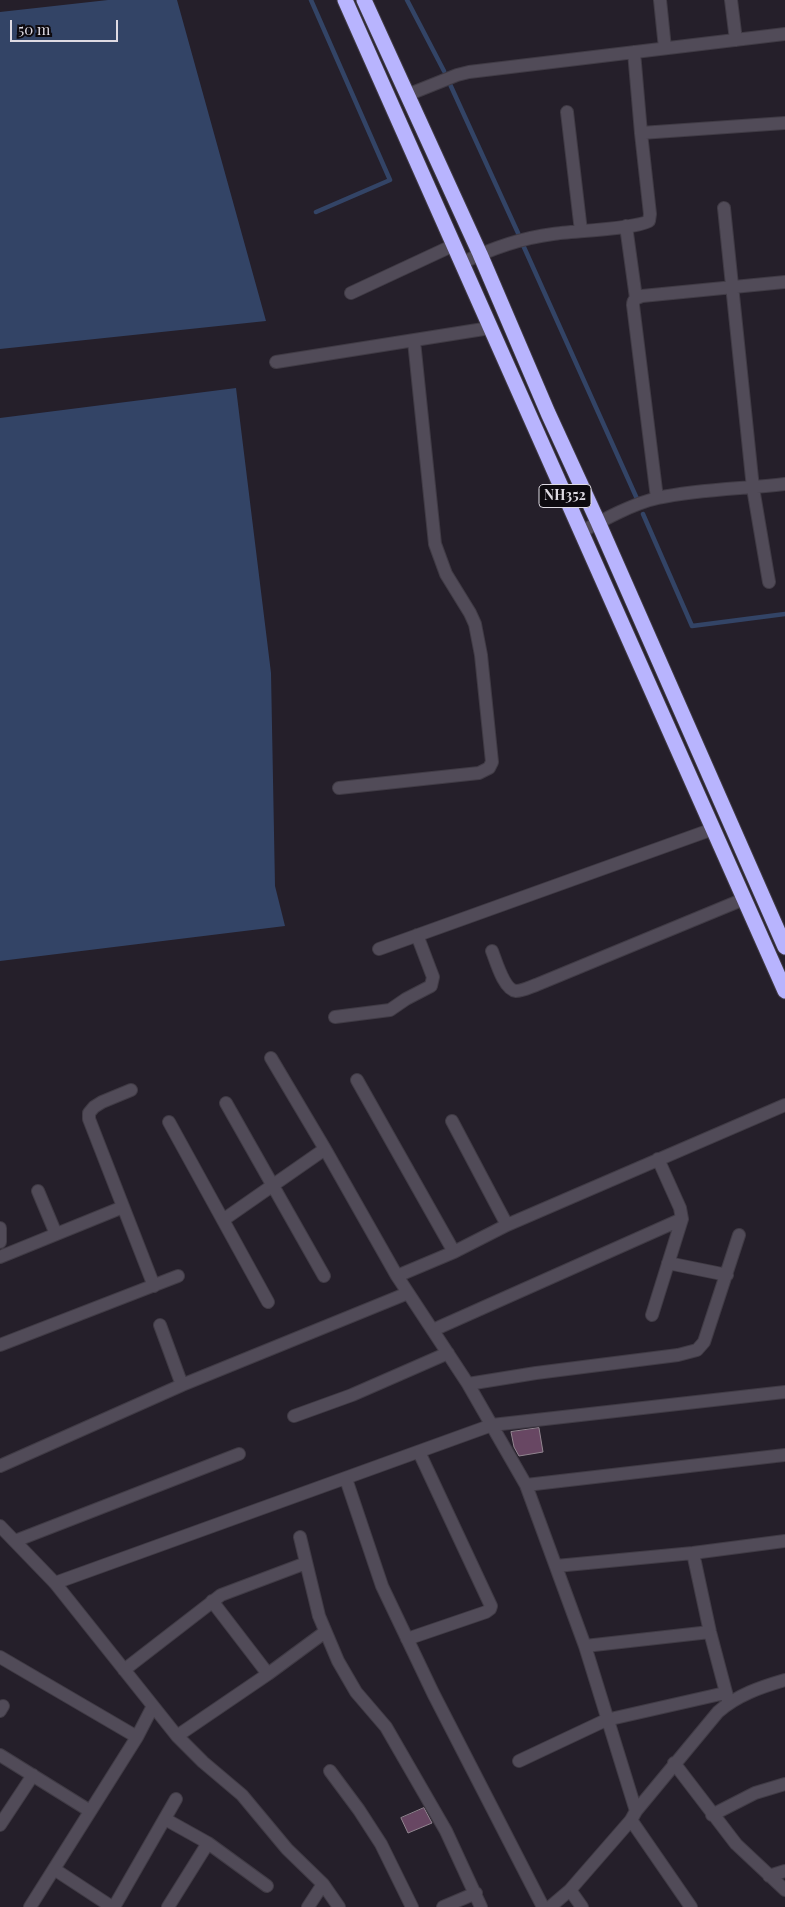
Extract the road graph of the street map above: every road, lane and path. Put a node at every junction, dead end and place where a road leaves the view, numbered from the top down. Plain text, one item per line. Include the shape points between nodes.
1 (345, 0) edge
2 (364, 0) edge
3 (660, 0) edge
4 (731, 0) edge
5 (785, 34) edge
6 (736, 40) junction
7 (665, 48) junction
8 (634, 52) junction
9 (407, 95) junction
10 (568, 112) dead end
11 (785, 123) edge
12 (641, 133) junction
13 (724, 208) dead end
14 (626, 226) junction
15 (581, 231) junction
16 (454, 245) junction
17 (480, 254) junction
18 (462, 264) junction
19 (785, 282) edge
20 (733, 288) junction
21 (351, 293) dead end
22 (636, 298) junction
23 (490, 328) junction
24 (414, 340) junction
25 (276, 362) dead end
26 (785, 484) edge
27 (753, 488) junction
28 (657, 498) junction
29 (598, 522) junction
30 (581, 532) junction
31 (769, 582) dead end
32 (339, 788) dead end
33 (735, 831) junction
34 (716, 835) junction
35 (744, 900) junction
36 (417, 935) junction
37 (785, 947) edge
38 (379, 949) dead end
39 (492, 951) dead end
40 (785, 991) edge
41 (335, 1017) dead end
42 (271, 1058) dead end
43 (358, 1080) dead end
44 (131, 1090) dead end
45 (226, 1103) dead end
46 (785, 1106) edge
47 (169, 1122) dead end
48 (452, 1122) dead end
49 (326, 1150) junction
50 (658, 1159) junction
51 (272, 1187) junction
52 (38, 1191) dead end
53 (123, 1207) junction
54 (682, 1219) junction
55 (223, 1220) junction
56 (507, 1225) junction
57 (0, 1228) edge
58 (56, 1234) junction
59 (739, 1235) dead end
60 (0, 1242) edge
61 (454, 1252) junction
62 (0, 1258) edge
63 (668, 1263) junction
64 (727, 1275) junction
65 (178, 1276) dead end
66 (324, 1276) dead end
67 (396, 1276) junction
68 (154, 1286) junction
69 (408, 1293) junction
70 (268, 1302) dead end
71 (652, 1315) dead end
72 (160, 1325) dead end
73 (433, 1330) junction
74 (0, 1345) edge
75 (448, 1353) junction
76 (468, 1384) junction
77 (182, 1385) junction
78 (785, 1392) edge
79 (294, 1416) dead end
80 (492, 1425) junction
81 (419, 1452) junction
82 (239, 1454) dead end
83 (785, 1455) edge
84 (0, 1466) edge
85 (346, 1479) junction
86 (526, 1485) junction
87 (1, 1532) edge
88 (300, 1537) dead end
89 (15, 1541) junction
90 (785, 1541) edge
91 (693, 1553) junction
92 (306, 1563) junction
93 (556, 1566) junction
94 (55, 1583) junction
95 (212, 1601) junction
96 (324, 1632) junction
97 (710, 1632) junction
98 (407, 1639) junction
99 (585, 1646) junction
100 (0, 1657) edge
101 (124, 1670) junction
102 (268, 1674) junction
103 (785, 1680) edge
104 (727, 1697) junction
105 (153, 1706) junction
106 (606, 1720) junction
107 (177, 1736) junction
108 (137, 1737) junction
109 (0, 1755) edge
110 (519, 1761) dead end
111 (674, 1763) junction
112 (330, 1771) dead end
113 (32, 1775) junction
114 (785, 1784) edge
115 (176, 1799) dead end
116 (90, 1812) junction
117 (633, 1815) junction
118 (712, 1815) junction
119 (165, 1818) junction
120 (0, 1825) edge
121 (208, 1843) junction
122 (54, 1869) junction
123 (785, 1871) edge
124 (769, 1876) junction
125 (323, 1884) junction
126 (267, 1886) dead end
127 (570, 1890) junction
128 (785, 1890) edge
129 (476, 1893) junction
130 (30, 1907) edge
131 (113, 1907) edge
132 (168, 1907) edge
133 (308, 1907) edge
134 (339, 1907) edge
135 (412, 1907) edge
136 (443, 1907) edge
137 (481, 1907) edge
138 (543, 1907) edge
139 (550, 1907) edge
140 (582, 1907) edge
141 (691, 1907) edge

1 - 16 highway, NH352
2 - 9 highway, NH352
3 - 7 street
4 - 6 street
5 - 6 street
6 - 7 street
7 - 8 street
8 - 9 street via 458,74
8 - 12 street
9 - 17 highway, NH352
10 - 15 street
11 - 12 street
12 - 14 street via 650,218 645,223
13 - 20 street
14 - 15 street
14 - 22 street
15 - 17 street via 532,238
16 - 18 highway, NH352
16 - 21 street
17 - 18 street
17 - 29 highway, NH352
18 - 23 highway, NH352
19 - 20 street
20 - 22 street
20 - 27 street
22 - 28 street via 633,305
23 - 24 street
23 - 30 highway, NH352
24 - 25 street
24 - 32 street via 435,544 446,574 475,624 492,762 489,768 479,773
26 - 27 street
27 - 28 street
27 - 31 street
28 - 29 street
29 - 30 street
29 - 33 highway, NH352
30 - 34 highway, NH352
33 - 34 highway
33 - 37 highway, NH352
34 - 35 highway, NH352
34 - 36 street
35 - 39 street via 522,990 513,990 506,985
35 - 40 highway, NH352
36 - 38 street
36 - 41 street via 433,977 431,986 390,1010
42 - 49 street
43 - 61 street
44 - 53 street via 102,1102 89,1113
45 - 51 street
46 - 50 street
47 - 55 street
48 - 56 street
49 - 51 street
49 - 67 street
50 - 54 street
50 - 56 street
51 - 55 street
51 - 66 street
52 - 58 street
53 - 58 street
53 - 68 street
54 - 63 street
54 - 73 street
55 - 70 street
56 - 61 street
57 - 60 street
58 - 62 street
59 - 64 street
61 - 67 street
63 - 64 street
63 - 71 street
64 - 76 street via 703,1345 693,1352
65 - 68 street
67 - 69 street
68 - 74 street
69 - 73 street
69 - 77 street
72 - 77 street
73 - 75 street
75 - 76 street
75 - 79 street
76 - 80 street
77 - 84 street
78 - 80 street
80 - 81 street
80 - 86 street
81 - 85 street
81 - 98 street via 491,1606 486,1612
82 - 89 street
83 - 86 street
85 - 94 street
85 - 98 street via 382,1586
86 - 93 street
87 - 89 street
88 - 92 street
89 - 94 street
90 - 91 street
91 - 93 street
91 - 97 street
92 - 95 street
92 - 96 street
93 - 99 street
94 - 101 street
95 - 101 street
95 - 102 street
96 - 102 street
96 - 129 street via 356,1692 386,1727 437,1815
97 - 99 street
97 - 104 street
98 - 138 street
99 - 106 street
100 - 108 street
101 - 105 street
102 - 107 street
103 - 104 street
104 - 106 street
104 - 111 street
105 - 107 street
105 - 108 street
106 - 110 street
106 - 117 street
107 - 125 street via 202,1762 234,1787 287,1849
108 - 116 street
109 - 113 street
111 - 117 street
111 - 118 street
112 - 135 street via 381,1844
113 - 116 street
113 - 120 street
114 - 118 street via 755,1794
115 - 119 street
116 - 122 street
117 - 127 street
117 - 141 street
118 - 124 street
119 - 121 street
119 - 131 street
121 - 126 street
121 - 132 street
122 - 130 street
122 - 131 street
123 - 124 street
124 - 128 street
125 - 133 street
125 - 134 street
127 - 139 street
127 - 140 street
129 - 136 street
129 - 137 street

